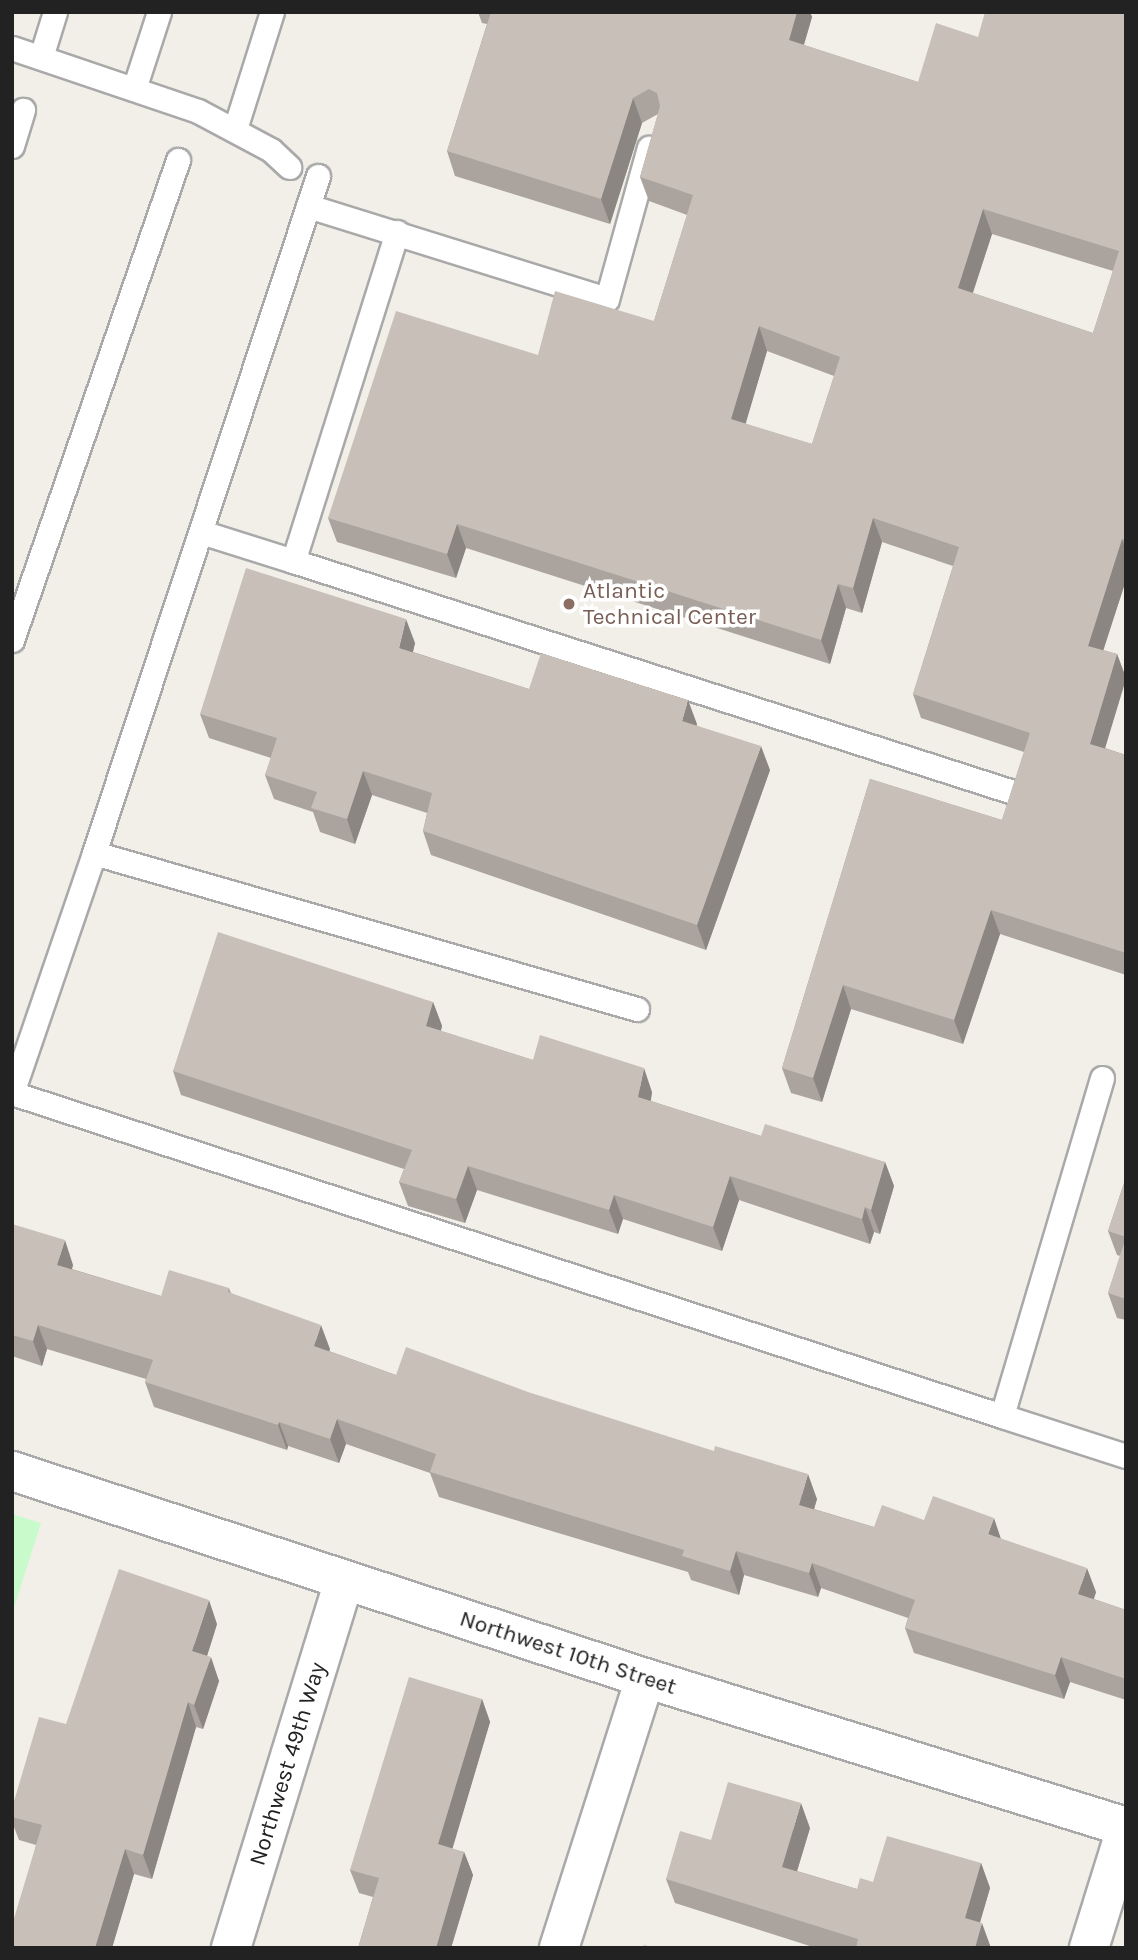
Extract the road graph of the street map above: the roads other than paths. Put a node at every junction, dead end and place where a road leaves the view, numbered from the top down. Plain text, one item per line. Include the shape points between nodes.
1 (55, 12) edge
2 (159, 12) edge
3 (272, 12) edge
4 (12, 48) edge
5 (41, 57) junction
6 (134, 89) junction
7 (23, 110) dead end
8 (654, 127) edge
9 (234, 129) junction
10 (12, 146) edge
11 (178, 160) dead end
12 (289, 167) dead end
13 (318, 176) dead end
14 (308, 206) junction
15 (397, 232) junction
16 (201, 532) junction
17 (293, 561) junction
18 (12, 640) edge
19 (1010, 791) edge
20 (94, 853) junction
21 (637, 1009) dead end
22 (1102, 1078) dead end
23 (12, 1093) edge
24 (1002, 1416) junction
25 (1126, 1456) edge
26 (12, 1471) edge
27 (344, 1581) junction
28 (645, 1678) junction
29 (1126, 1828) edge
30 (231, 1948) edge
31 (559, 1948) edge
32 (1089, 1948) edge

1 - 5 lane
2 - 6 lane
3 - 9 lane
4 - 5 lane
5 - 6 lane
6 - 9 lane
7 - 10 lane
8 - 15 lane via 607,299
9 - 12 lane
11 - 18 lane
13 - 14 lane
14 - 15 lane
14 - 16 lane
15 - 17 lane
16 - 17 lane
16 - 20 lane
17 - 19 lane
20 - 21 lane
20 - 23 lane
22 - 24 lane
23 - 24 lane
24 - 25 lane
26 - 27 street, Northwest 10th Street
27 - 28 street, Northwest 10th Street
27 - 30 street, Northwest 49th Way
28 - 29 street, Northwest 10th Street
28 - 31 street
29 - 32 street

